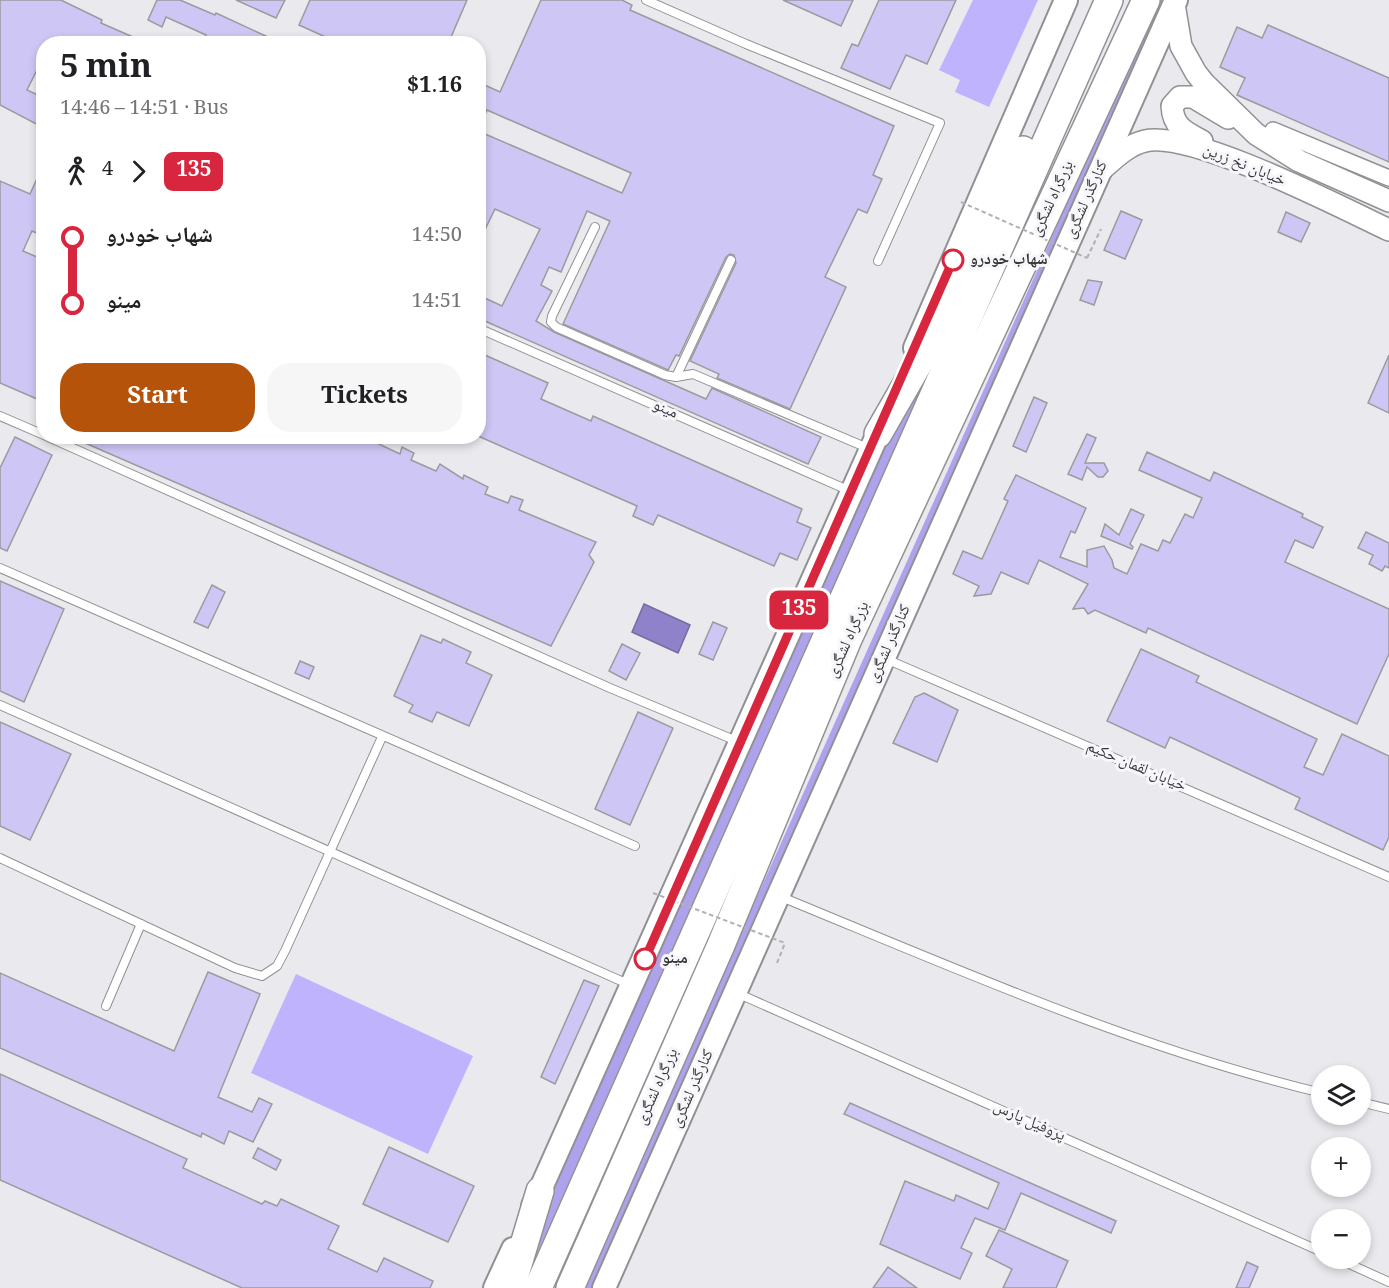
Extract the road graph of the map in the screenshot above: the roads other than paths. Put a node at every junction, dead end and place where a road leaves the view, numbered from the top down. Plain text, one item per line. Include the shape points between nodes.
1 (646, 0) edge
2 (1066, 0) edge
3 (1109, 0) edge
4 (1146, 0) edge
5 (1175, 2) edge
6 (1092, 40) junction
7 (1266, 135) junction
8 (1256, 169) junction
9 (1100, 171) junction
10 (1389, 178) edge
11 (1389, 201) edge
12 (595, 227) dead end
13 (1389, 230) edge
14 (731, 260) dead end
15 (878, 261) dead end
16 (486, 332) edge
17 (676, 377) junction
18 (0, 416) edge
19 (36, 432) edge
20 (875, 442) junction
21 (63, 444) edge
22 (852, 492) junction
23 (0, 568) edge
24 (884, 658) junction
25 (0, 705) edge
26 (382, 737) junction
27 (740, 742) junction
28 (634, 846) dead end
29 (330, 851) junction
30 (0, 858) edge
31 (1389, 877) edge
32 (778, 896) junction
33 (141, 924) junction
34 (632, 986) junction
35 (737, 993) junction
36 (106, 1006) dead end
37 (1311, 1090) edge
38 (1371, 1105) edge
39 (1389, 1109) edge
40 (540, 1191) junction
41 (1311, 1247) edge
42 (1360, 1269) edge
43 (1389, 1282) edge
44 (495, 1288) edge
45 (510, 1288) edge
46 (538, 1288) edge
47 (570, 1288) edge
48 (604, 1288) edge

1 - 15 lane via 940,123
2 - 20 main road
3 - 6 highway, بزرگراه لشگری
4 - 47 highway, بزرگراه لشگری via 848,639 721,945
5 - 7 street, خیابان نخ زرین via 1181,46 1196,73
5 - 9 main road, کنارگذر لشگری
6 - 20 highway via 1022,152 940,326
6 - 46 highway, بزرگراه لشگری
7 - 8 street via 1193,97 1180,97 1172,106 1173,118 1181,130
7 - 10 street
7 - 11 street, خیابان نخ زرین via 1299,161
8 - 9 street, خیابان نخ زرین via 1184,142 1164,139 1130,147
8 - 13 street, خیابان نخ زرین
9 - 24 main road, کنارگذر لشگری
12 - 17 lane via 551,322
14 - 17 lane
16 - 22 lane, مینو
17 - 20 lane via 693,374
18 - 19 lane
20 - 22 main road
21 - 27 lane
22 - 27 main road
23 - 26 lane
24 - 31 lane, خیابان لقمان حکیم
24 - 32 main road, کنارگذر لشگری
25 - 29 lane
26 - 28 lane
26 - 29 lane
27 - 34 main road
29 - 33 lane via 277,966 262,976 235,968
29 - 34 lane
30 - 33 lane
32 - 35 main road, کنارگذر لشگری
32 - 37 lane via 1129,1035 1255,1077
33 - 36 lane
34 - 40 main road
35 - 41 lane, پروفیل پارس
35 - 48 main road, کنارگذر لشگری
38 - 39 lane
40 - 44 main road
40 - 45 highway
42 - 43 lane

